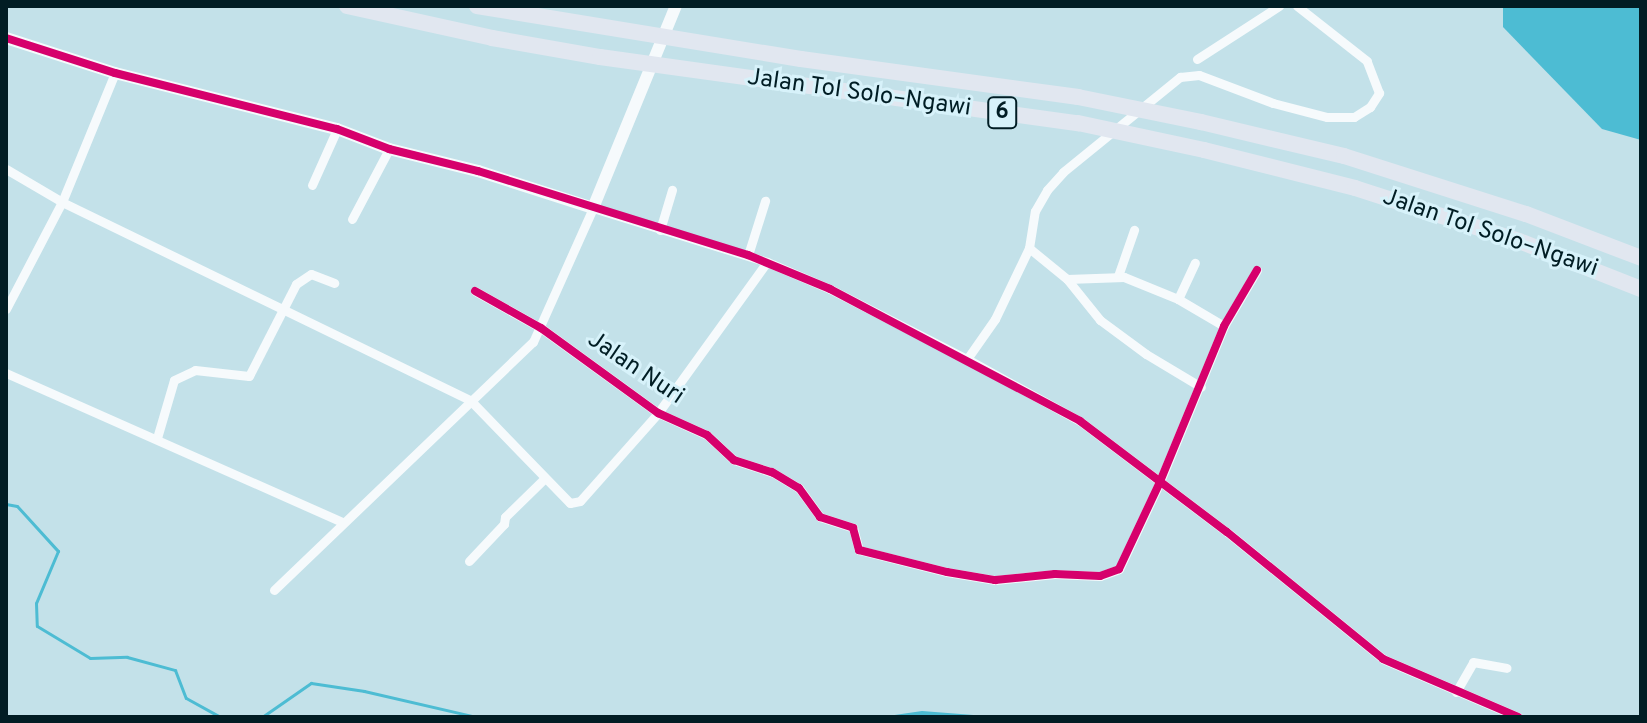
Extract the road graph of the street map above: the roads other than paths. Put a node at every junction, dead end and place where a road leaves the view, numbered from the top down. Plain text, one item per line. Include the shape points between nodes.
1 (347, 6) edge
2 (477, 6) edge
3 (676, 6) edge
4 (1279, 6) edge
5 (1297, 6) edge
6 (6, 38) edge
7 (1197, 59) dead end
8 (115, 73) junction
9 (337, 129) junction
10 (389, 149) junction
11 (6, 169) edge
12 (312, 185) dead end
13 (672, 190) dead end
14 (765, 201) dead end
15 (62, 202) junction
16 (593, 208) junction
17 (352, 219) dead end
18 (660, 230) junction
19 (1134, 230) dead end
20 (1029, 248) junction
21 (748, 255) junction
22 (1641, 258) edge
23 (767, 262) junction
24 (1195, 263) dead end
25 (1257, 270) dead end
26 (1118, 276) junction
27 (1067, 279) junction
28 (334, 283) dead end
29 (1641, 289) edge
30 (475, 291) dead end
31 (1178, 299) junction
32 (6, 309) edge
33 (281, 309) junction
34 (1224, 326) junction
35 (541, 328) junction
36 (967, 359) junction
37 (6, 373) edge
38 (1201, 387) junction
39 (471, 401) junction
40 (658, 413) junction
41 (157, 438) junction
42 (544, 479) junction
43 (1159, 484) junction
44 (343, 522) junction
45 (469, 561) dead end
46 (274, 590) dead end
47 (1506, 668) dead end
48 (1456, 692) junction
49 (1518, 717) edge

1 - 29 highway, Jalan Tol Solo–Ngawi / 6 via 600,57 1078,123 1204,150 1355,188 1519,241
2 - 22 highway, Jalan Tol Solo–Ngawi / 6 via 1078,97 1201,122 1344,156 1526,214
3 - 16 street
4 - 7 street
5 - 20 street via 1367,61 1379,93 1362,113 1327,117 1199,75 1180,77 1047,190 1035,211
6 - 8 street
8 - 9 street
8 - 15 street
9 - 10 street
9 - 12 street
10 - 16 street
10 - 17 street
11 - 15 street
13 - 18 street
14 - 21 street
15 - 32 street
15 - 33 street
16 - 18 street
16 - 35 street
18 - 21 street
19 - 26 street
20 - 27 street
20 - 36 street via 995,319
21 - 23 street
23 - 36 street
23 - 40 street
24 - 31 street
25 - 34 street
26 - 27 street
26 - 31 street
27 - 38 street via 1100,320
28 - 33 street via 305,275
30 - 35 street, Jalan Nuri
31 - 34 street
33 - 39 street
33 - 41 street via 249,376 195,370 174,380
34 - 38 street
35 - 39 street via 523,354
35 - 40 street, Jalan Nuri
36 - 43 street via 1080,421
37 - 41 street
38 - 43 street
39 - 42 street
39 - 44 street
40 - 42 street via 580,501 564,500
40 - 43 street, Jalan Nuri via 707,435 734,460 772,472 799,488 820,517 853,528 859,550 995,580 1114,573
41 - 44 street
42 - 45 street
43 - 48 street via 1227,532 1369,649
44 - 46 street
47 - 48 street via 1473,662
48 - 49 street

